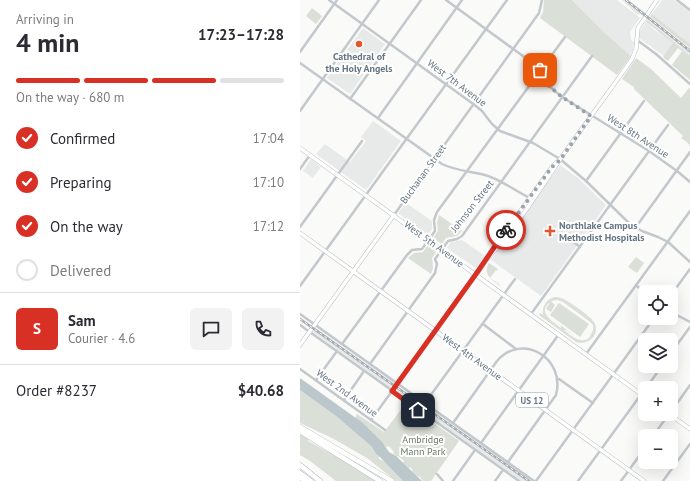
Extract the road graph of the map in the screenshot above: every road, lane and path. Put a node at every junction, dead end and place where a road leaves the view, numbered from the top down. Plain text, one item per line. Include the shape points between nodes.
1 (329, 0) edge
2 (337, 0) edge
3 (379, 0) edge
4 (420, 0) edge
5 (446, 0) edge
6 (462, 0) edge
7 (507, 0) edge
8 (542, 0) edge
9 (657, 0) edge
10 (677, 0) edge
11 (334, 4) junction
12 (457, 8) junction
13 (690, 10) edge
14 (362, 24) junction
15 (486, 29) junction
16 (565, 37) dead end
17 (637, 40) junction
18 (390, 43) junction
19 (514, 49) junction
20 (300, 52) edge
21 (592, 56) dead end
22 (300, 63) edge
23 (417, 63) junction
24 (538, 73) junction
25 (323, 79) junction
26 (446, 84) junction
27 (690, 84) edge
28 (562, 97) junction
29 (350, 99) junction
30 (644, 101) dead end
31 (474, 104) junction
32 (300, 111) edge
33 (591, 116) junction
34 (378, 118) junction
35 (668, 125) dead end
36 (498, 129) junction
37 (621, 133) junction
38 (407, 139) junction
39 (362, 141) dead end
40 (530, 142) junction
41 (300, 148) edge
42 (649, 151) junction
43 (690, 152) edge
44 (310, 155) junction
45 (434, 159) junction
46 (560, 160) junction
47 (300, 169) edge
48 (467, 171) junction
49 (677, 171) junction
50 (338, 175) junction
51 (501, 181) junction
52 (586, 181) junction
53 (690, 182) edge
54 (366, 195) junction
55 (531, 199) junction
56 (610, 205) junction
57 (690, 211) edge
58 (394, 215) junction
59 (300, 227) edge
60 (636, 227) junction
61 (300, 232) edge
62 (567, 237) dead end
63 (428, 240) junction
64 (668, 242) junction
65 (580, 247) junction
66 (442, 250) junction
67 (326, 251) junction
68 (690, 262) edge
69 (690, 269) edge
70 (353, 271) junction
71 (476, 274) junction
72 (515, 280) dead end
73 (636, 285) joint
74 (678, 285) edge
75 (300, 286) edge
76 (381, 290) junction
77 (504, 295) junction
78 (408, 310) junction
79 (300, 314) edge
80 (531, 314) junction
81 (678, 316) edge
82 (690, 322) edge
83 (315, 324) junction
84 (483, 324) junction
85 (300, 325) edge
86 (649, 325) edge
87 (690, 327) edge
88 (436, 330) junction
89 (309, 332) junction
90 (559, 334) junction
91 (678, 343) edge
92 (342, 344) junction
93 (300, 345) edge
94 (516, 349) junction
95 (464, 350) junction
96 (337, 352) junction
97 (586, 354) junction
98 (543, 356) junction
99 (370, 364) junction
100 (300, 368) edge
101 (491, 370) junction
102 (364, 371) junction
103 (657, 373) edge
104 (614, 374) junction
105 (558, 379) junction
106 (316, 380) junction
107 (650, 381) edge
108 (397, 383) junction
109 (690, 385) edge
110 (519, 390) junction
111 (392, 391) junction
112 (638, 392) edge
113 (638, 398) edge
114 (344, 400) junction
115 (678, 401) edge
116 (425, 403) junction
117 (593, 403) junction
118 (546, 410) junction
119 (371, 420) junction
120 (678, 420) edge
121 (453, 423) junction
122 (300, 427) edge
123 (385, 430) dead end
124 (574, 430) junction
125 (690, 430) edge
126 (300, 432) edge
127 (481, 443) junction
128 (690, 444) edge
129 (475, 450) junction
130 (601, 450) junction
131 (638, 458) edge
132 (508, 462) junction
133 (300, 465) edge
134 (503, 470) junction
135 (629, 470) junction
136 (370, 471) junction
137 (300, 472) edge
138 (437, 474) dead end
139 (300, 477) edge
140 (305, 481) edge
141 (311, 481) edge
142 (320, 481) edge
143 (380, 481) edge
144 (384, 481) edge
145 (388, 481) edge
146 (392, 481) edge
147 (443, 481) edge
148 (453, 481) edge
149 (495, 481) edge
150 (518, 481) edge
151 (535, 481) edge
152 (578, 481) edge
153 (621, 481) edge
154 (644, 481) edge
155 (663, 481) edge

1 - 11 street, West 7th Avenue
2 - 11 street
3 - 14 street
4 - 18 street
5 - 12 street, West 8th Avenue
6 - 12 street
7 - 15 street
8 - 19 street, Buchanan Street via 539,14
9 - 17 main road via 638,28
10 - 13 street
11 - 14 street, West 7th Avenue
11 - 20 street
12 - 15 street, West 8th Avenue
12 - 23 street
14 - 18 street, West 7th Avenue
14 - 25 street
15 - 19 street, West 8th Avenue
15 - 26 street
16 - 24 street
17 - 27 street
17 - 33 main road via 632,59
18 - 23 street, West 7th Avenue
18 - 29 street
19 - 24 street, West 8th Avenue via 527,59
19 - 31 street, Buchanan Street
21 - 28 street, Johnson Street
22 - 25 street
23 - 26 street, West 7th Avenue
23 - 34 street
24 - 28 street, West 8th Avenue
24 - 36 street
25 - 29 street
25 - 32 street
26 - 31 street, West 7th Avenue
26 - 38 street
28 - 33 street, West 8th Avenue
28 - 40 street, Johnson Street
29 - 34 street
30 - 37 street
31 - 36 street, West 7th Avenue
31 - 45 street, Buchanan Street
33 - 37 street, West 8th Avenue
33 - 46 main road
34 - 38 street
35 - 42 street
36 - 40 street, West 7th Avenue
36 - 48 street
37 - 42 street, West 8th Avenue
37 - 52 street
38 - 45 street
38 - 54 street
39 - 50 street
40 - 46 street, West 7th Avenue
40 - 51 street, Johnson Street
41 - 44 main road, West 5th Avenue
42 - 49 street, West 8th Avenue
42 - 56 street
43 - 49 street
44 - 47 street
44 - 50 main road, West 5th Avenue
45 - 48 street via 449,167
45 - 58 street, Buchanan Street
46 - 52 street, West 7th Avenue
46 - 55 main road via 552,167
48 - 51 street
48 - 63 street via 437,212 434,220 435,231
49 - 53 street, West 8th Avenue
49 - 60 street
50 - 54 main road, West 5th Avenue
50 - 59 street
51 - 55 street
51 - 66 street, Johnson Street via 462,236 448,241
52 - 56 street, West 7th Avenue
54 - 58 main road, West 5th Avenue
54 - 67 street
55 - 71 main road
56 - 60 street, West 7th Avenue
56 - 65 street
57 - 64 street
58 - 63 main road, West 5th Avenue
58 - 70 main road, Buchanan Street
60 - 64 street, West 7th Avenue
61 - 67 main road, West 4th Avenue / US 12
62 - 65 street
63 - 66 main road, West 5th Avenue
63 - 76 street via 422,249 412,250 408,254
64 - 68 street, West 7th Avenue
64 - 73 street
65 - 80 street
66 - 71 main road, West 5th Avenue
66 - 78 street via 436,259 435,273
67 - 70 main road, West 4th Avenue / US 12
67 - 75 street
69 - 74 street
70 - 76 main road, West 4th Avenue / US 12
70 - 83 main road, Buchanan Street
71 - 77 main road, West 5th Avenue
71 - 88 street
72 - 77 street
73 - 97 street
76 - 78 main road, West 4th Avenue / US 12
76 - 92 street
77 - 80 main road, West 5th Avenue
77 - 84 street
78 - 88 main road, West 4th Avenue / US 12
78 - 99 street
79 - 83 street
80 - 90 main road, West 5th Avenue
81 - 82 street
83 - 89 main road, Buchanan Street
83 - 92 street
84 - 94 street
84 - 95 street
85 - 89 street
86 - 104 street
87 - 91 street
88 - 95 main road, West 4th Avenue / US 12
88 - 108 street
89 - 93 main road, Buchanan Street
89 - 96 street
90 - 97 main road, West 5th Avenue
90 - 98 street
92 - 99 street
94 - 98 street via 531,350
94 - 101 street via 504,355
95 - 101 main road, West 4th Avenue / US 12
95 - 116 street
96 - 102 street
96 - 106 street
97 - 104 main road, West 5th Avenue
98 - 105 street via 554,368
98 - 110 street
99 - 108 street
100 - 106 street, West 2nd Avenue
101 - 110 main road, West 4th Avenue / US 12
101 - 121 street
102 - 111 street
102 - 114 street
103 - 107 street
104 - 112 main road, West 5th Avenue
104 - 117 street
105 - 117 street
105 - 118 street via 556,394
106 - 114 street, West 2nd Avenue
108 - 111 street
108 - 116 street
109 - 115 street
110 - 118 main road, West 4th Avenue / US 12
110 - 127 street
111 - 119 street
111 - 129 street
113 - 130 street
114 - 119 street, West 2nd Avenue
116 - 121 street
117 - 124 street
118 - 124 main road, West 4th Avenue / US 12
118 - 132 street
119 - 123 street, West 2nd Avenue
120 - 125 main road
121 - 127 street
122 - 136 highway
124 - 130 main road, West 4th Avenue / US 12
124 - 151 street
126 - 136 highway
127 - 132 street
128 - 155 street
129 - 134 street
129 - 148 street
130 - 135 main road, West 4th Avenue / US 12
130 - 152 street
131 - 135 street
132 - 151 street
133 - 142 highway
134 - 149 street
134 - 150 street
135 - 153 street
135 - 154 main road, West 4th Avenue / US 12
136 - 143 highway
136 - 144 highway
136 - 145 highway
136 - 146 highway
137 - 141 highway
138 - 147 street
139 - 140 highway

